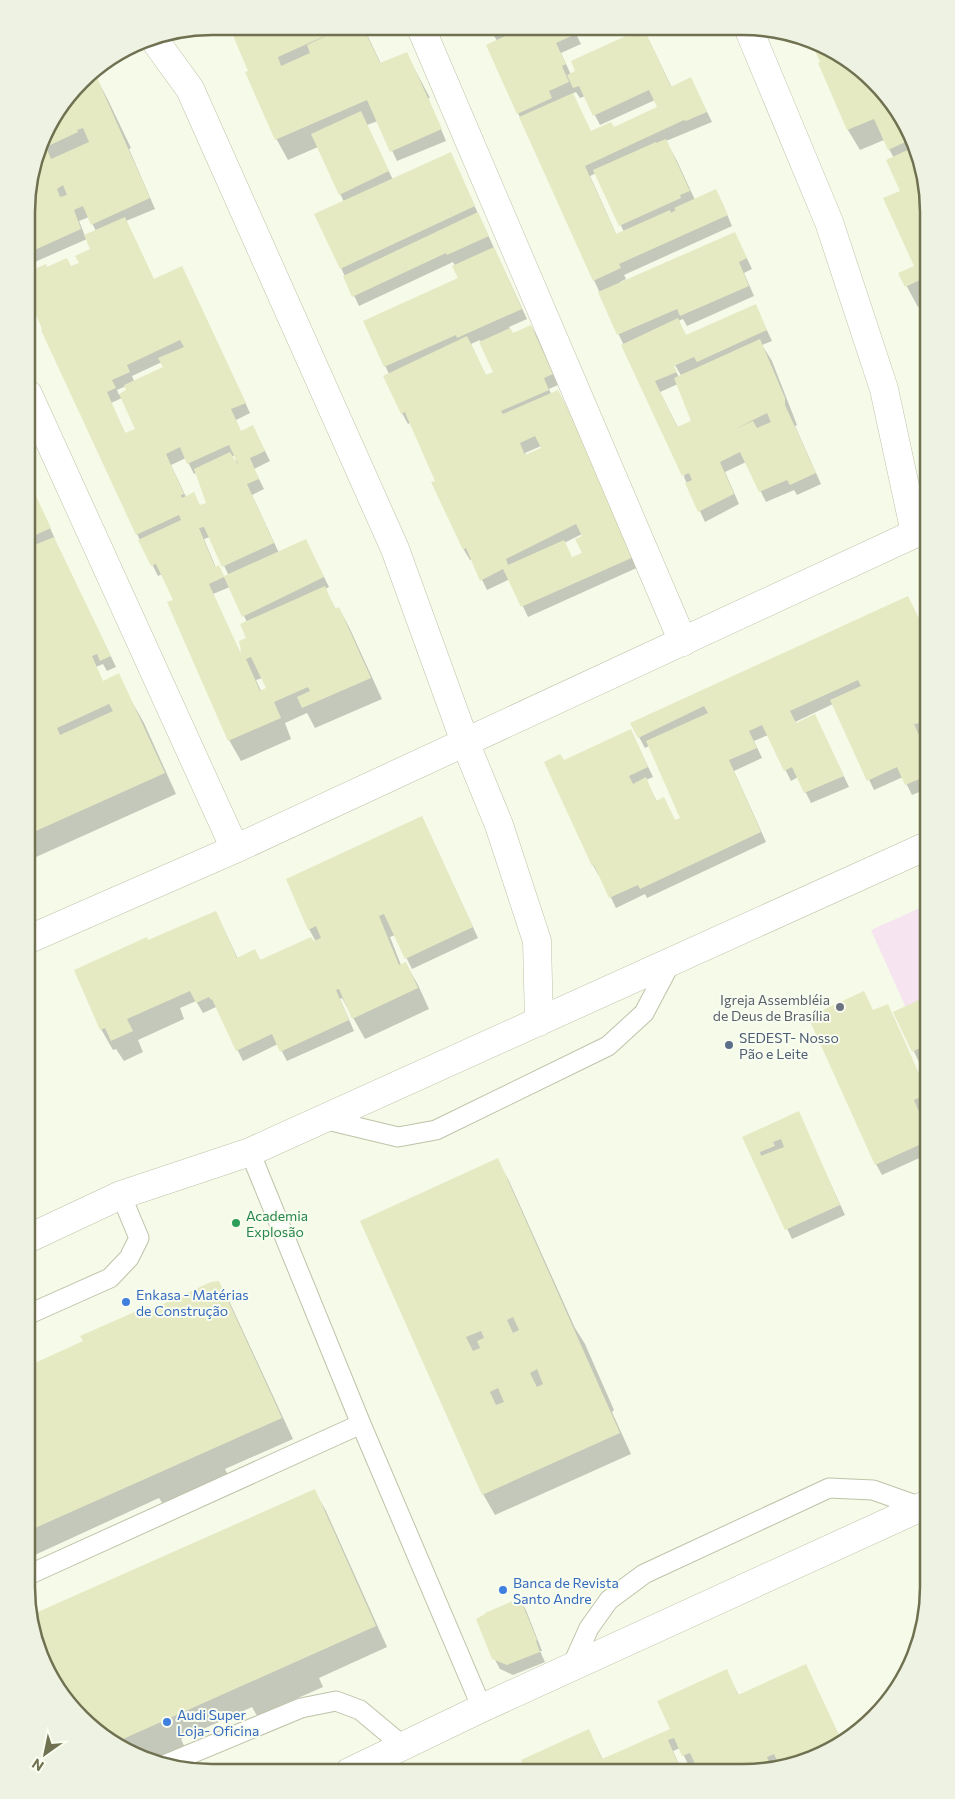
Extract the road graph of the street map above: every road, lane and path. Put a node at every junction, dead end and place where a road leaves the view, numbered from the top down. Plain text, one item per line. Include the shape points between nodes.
1 (424, 35) edge
2 (751, 35) edge
3 (157, 43) edge
4 (35, 409) edge
5 (920, 523) edge
6 (920, 531) edge
7 (683, 642) junction
8 (465, 742) junction
9 (235, 849) junction
10 (920, 849) edge
11 (35, 936) edge
12 (671, 962) junction
13 (539, 1022) junction
14 (324, 1119) junction
15 (250, 1152) junction
16 (121, 1195) junction
17 (35, 1235) edge
18 (35, 1311) edge
19 (361, 1424) junction
20 (920, 1504) edge
21 (920, 1508) edge
22 (35, 1572) edge
23 (571, 1668) junction
24 (482, 1708) junction
25 (402, 1745) junction
26 (175, 1760) edge
27 (370, 1764) edge

1 - 7 street
2 - 5 street via 835,241 884,389
3 - 8 street via 190,89 336,414 395,549
4 - 9 street
6 - 7 street
7 - 8 street
8 - 9 street
8 - 13 street via 499,825 537,941
9 - 11 street
10 - 12 street
12 - 13 street
12 - 14 lane via 644,1013 608,1046 436,1130 398,1137
13 - 14 street
14 - 15 street
15 - 16 street
15 - 19 lane
16 - 17 street
16 - 18 lane via 139,1238 129,1258 110,1278
19 - 22 lane
19 - 24 lane
20 - 23 lane via 873,1490 829,1488 644,1574 604,1607 589,1628
21 - 23 street
23 - 24 street
24 - 25 street
25 - 26 lane via 360,1710 336,1701 301,1708
25 - 27 street

